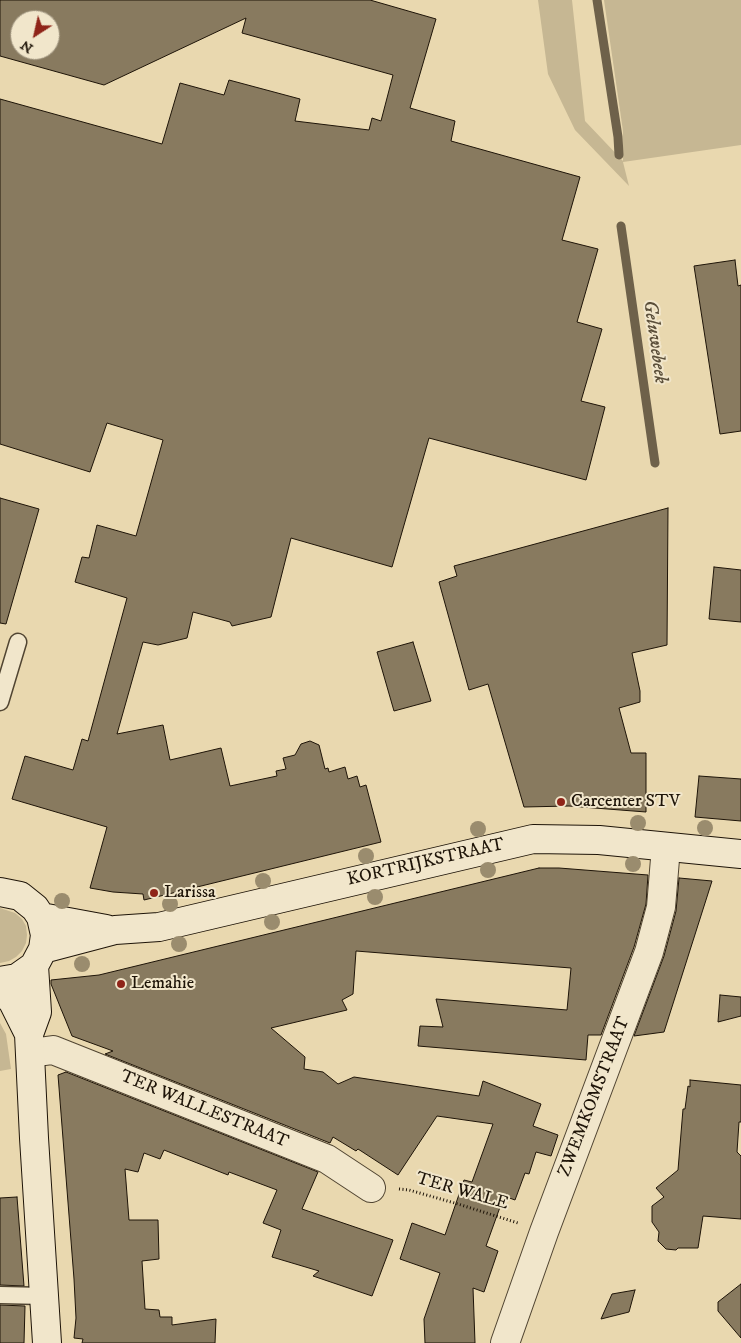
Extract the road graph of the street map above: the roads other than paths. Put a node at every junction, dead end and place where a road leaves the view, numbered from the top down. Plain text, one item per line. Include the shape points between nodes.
1 (18, 642) dead end
2 (0, 702) edge
3 (666, 847) junction
4 (741, 854) edge
5 (0, 892) edge
6 (41, 917) junction
7 (115, 930) junction
8 (39, 958) junction
9 (0, 981) edge
10 (0, 986) edge
11 (30, 1043) junction
12 (371, 1188) road end
13 (0, 1296) edge
14 (44, 1296) junction
15 (47, 1343) edge
16 (505, 1343) edge

1 - 2 lane
3 - 4 street, KORTRIJKSTRAAT
3 - 7 street, KORTRIJKSTRAAT via 599,840 533,839 159,928
3 - 16 street, ZWEMKOMSTRAAT via 661,907 649,952
5 - 6 street via 20,896
6 - 7 street, KORTRIJKSTRAAT
6 - 8 street via 45,934
7 - 8 street, KORTRIJKSTRAAT
8 - 9 street, KORTRIJKSTRAAT via 17,978
8 - 11 street via 37,1012
10 - 11 street via 13,1002
11 - 12 street, TER WALLESTRAAT via 327,1159
11 - 14 street
13 - 14 lane
14 - 15 street

